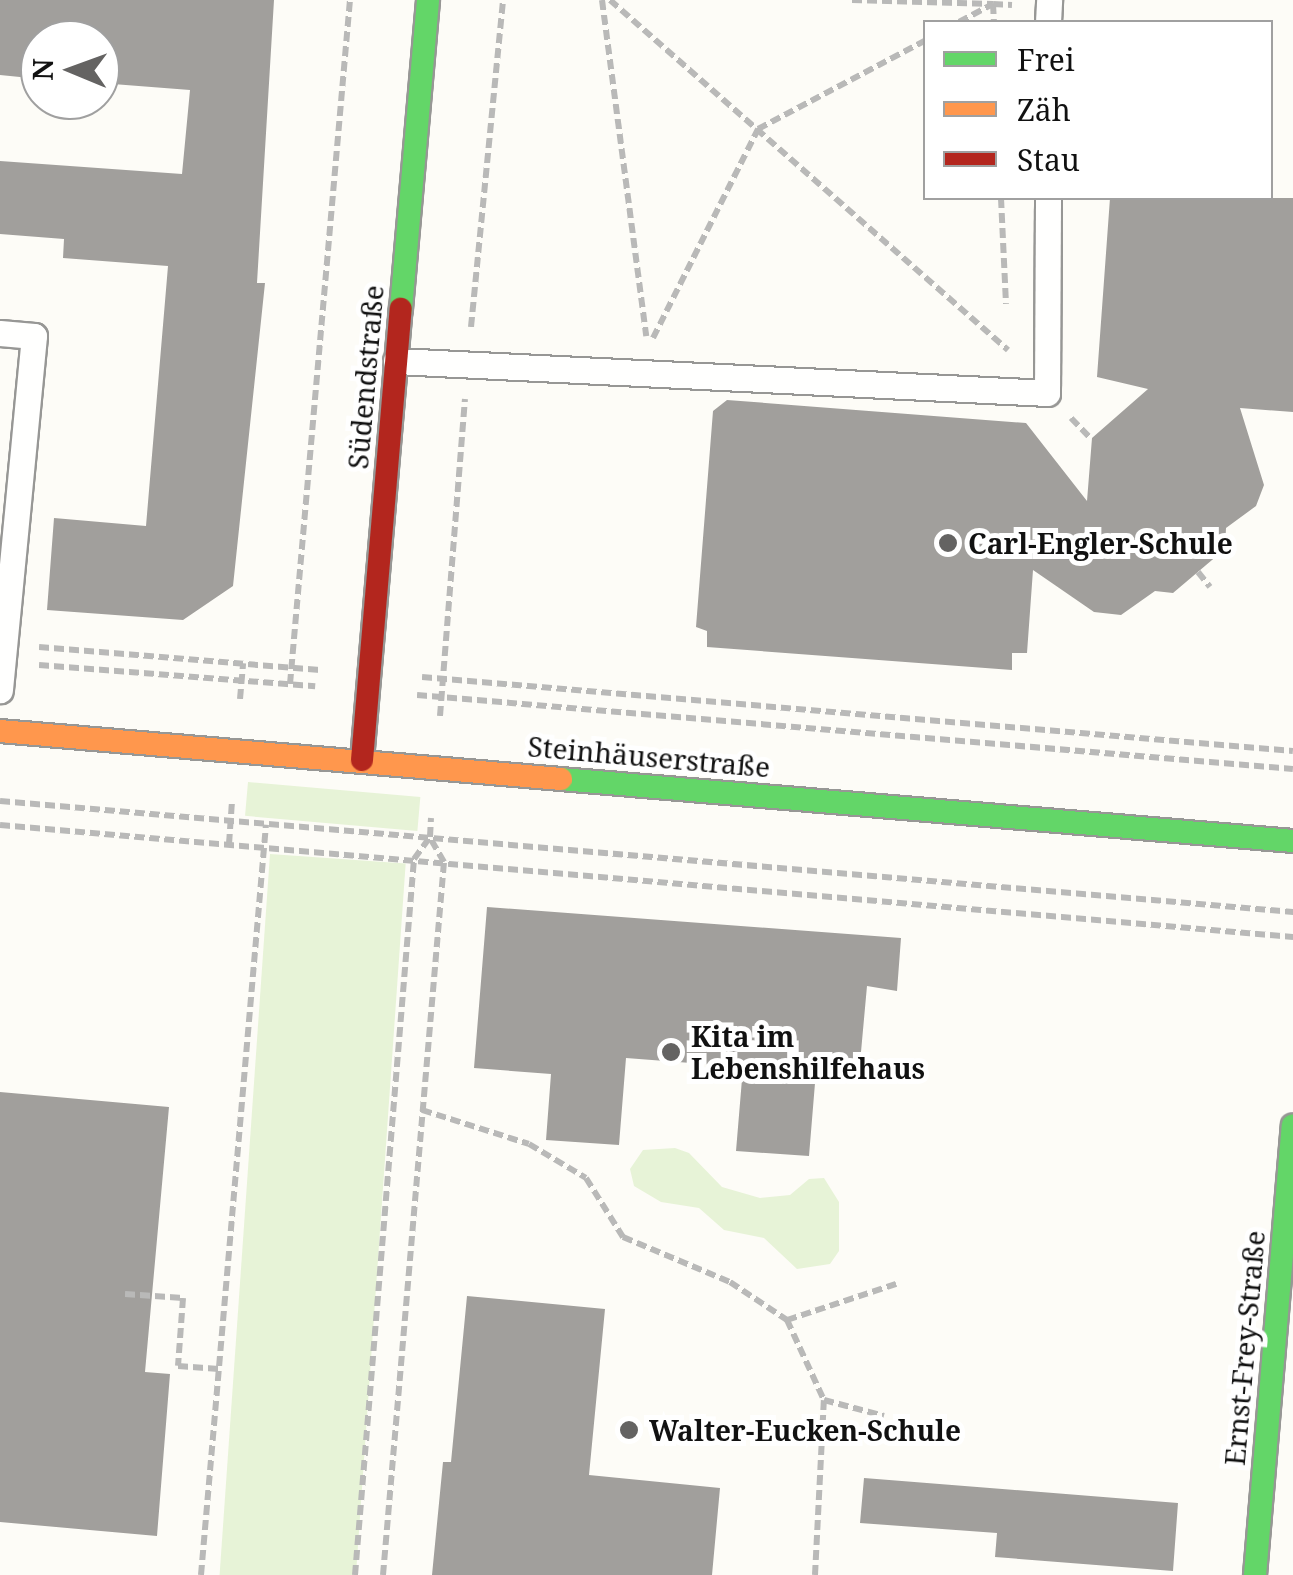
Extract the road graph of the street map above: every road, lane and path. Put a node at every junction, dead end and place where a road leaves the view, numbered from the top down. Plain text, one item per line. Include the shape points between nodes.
1 (350, 0) edge
2 (428, 0) edge
3 (602, 0) edge
4 (610, 0) edge
5 (852, 0) edge
6 (993, 4) junction
7 (1048, 9) edge
8 (963, 20) edge
9 (994, 20) edge
10 (923, 42) edge
11 (758, 128) junction
12 (1001, 200) edge
13 (1048, 200) edge
14 (1006, 311) dead end
15 (1007, 330) dead end
16 (0, 333) edge
17 (648, 349) junction
18 (668, 349) dead end
19 (988, 349) dead end
20 (1008, 349) junction
21 (396, 360) junction
22 (1047, 393) junction
23 (1090, 439) dead end
24 (1198, 572) dead end
25 (1210, 587) dead end
26 (3, 653) junction
27 (243, 664) junction
28 (291, 667) junction
29 (241, 681) junction
30 (367, 682) junction
31 (290, 684) junction
32 (0, 690) edge
33 (0, 731) edge
34 (1293, 751) edge
35 (362, 760) junction
36 (1293, 769) edge
37 (0, 801) edge
38 (230, 822) junction
39 (0, 825) edge
40 (266, 825) junction
41 (430, 836) junction
42 (1293, 841) edge
43 (229, 844) junction
44 (264, 848) junction
45 (414, 859) junction
46 (444, 862) junction
47 (1293, 912) edge
48 (1293, 937) edge
49 (422, 1110) junction
50 (1293, 1126) edge
51 (896, 1284) dead end
52 (125, 1294) dead end
53 (1286, 1300) edge
54 (787, 1320) junction
55 (1284, 1342) edge
56 (219, 1369) junction
57 (1282, 1385) edge
58 (824, 1400) junction
59 (884, 1416) dead end
60 (201, 1575) edge
61 (355, 1575) edge
62 (383, 1575) edge
63 (814, 1575) edge
64 (1255, 1575) edge

1 - 28 path
2 - 21 street, Südendstraße
3 - 17 path
4 - 11 path
5 - 6 path
6 - 7 path
6 - 8 path
6 - 9 path
10 - 11 path
11 - 17 path
11 - 20 path
12 - 14 path
13 - 22 lane
15 - 20 path
16 - 26 lane via 34,336
17 - 18 path
19 - 20 path
20 - 22 path
21 - 22 lane
21 - 30 street, Südendstraße
22 - 23 path
24 - 25 path
26 - 27 path
26 - 29 path
26 - 32 lane
27 - 28 path
27 - 29 path
28 - 30 path
28 - 31 path
29 - 31 path
30 - 31 path
30 - 34 path
30 - 35 street, Südendstraße
30 - 36 path
33 - 35 street, Steinhäuserstraße
35 - 42 street, Steinhäuserstraße
37 - 38 path
38 - 40 path
38 - 43 path
39 - 43 path
40 - 41 path
40 - 44 path
41 - 45 path
41 - 46 path
41 - 47 path
43 - 44 path
44 - 45 path
44 - 56 path
45 - 46 path
45 - 61 path
46 - 48 path
46 - 49 path
49 - 54 path via 529,1144 586,1178 623,1237 730,1282
49 - 62 path
50 - 53 street, Ernst-Frey-Straße
51 - 54 path
52 - 56 path via 182,1298 178,1366
53 - 55 street, Ernst-Frey-Straße
54 - 58 path
55 - 57 street, Ernst-Frey-Straße
56 - 60 path
57 - 64 street, Ernst-Frey-Straße
58 - 59 path
58 - 63 path

